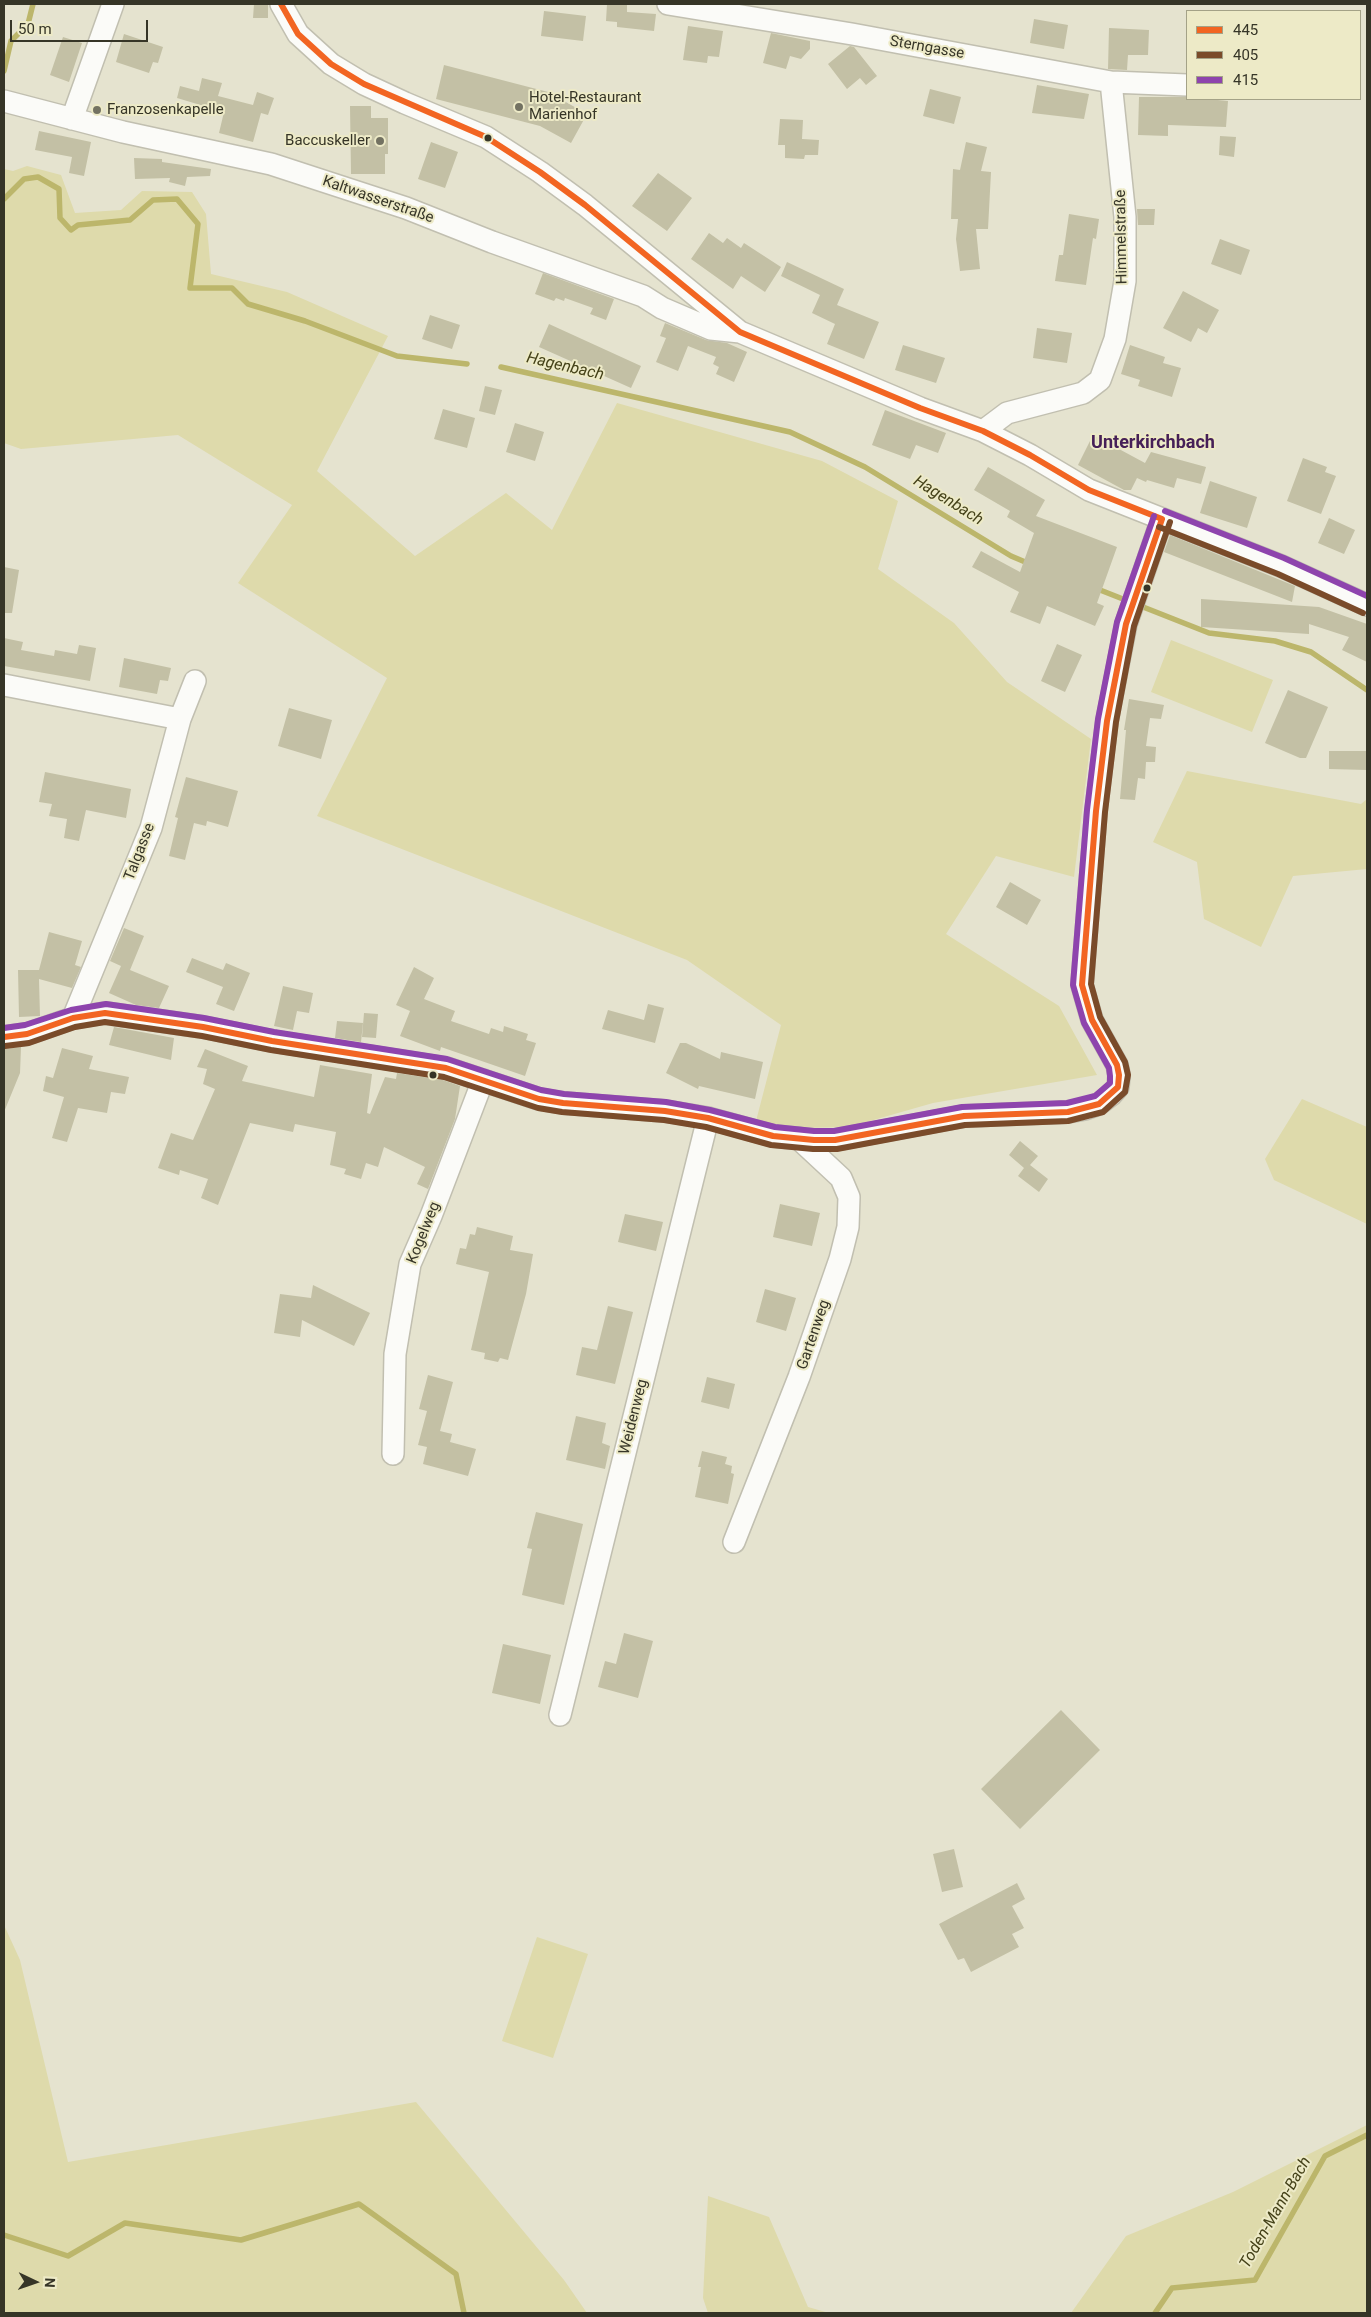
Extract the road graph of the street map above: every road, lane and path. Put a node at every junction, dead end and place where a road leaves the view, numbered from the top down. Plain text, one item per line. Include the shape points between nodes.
1 (112, 4) edge
2 (281, 4) edge
3 (668, 4) edge
4 (1111, 82) junction
5 (1186, 84) edge
6 (4, 101) edge
7 (72, 119) junction
8 (740, 332) junction
9 (983, 430) junction
10 (1162, 519) junction
11 (1367, 605) edge
12 (195, 681) dead end
13 (4, 685) edge
14 (180, 719) junction
15 (73, 1018) junction
16 (4, 1037) edge
17 (483, 1080) junction
18 (708, 1118) junction
19 (798, 1138) junction
20 (394, 1454) dead end
21 (734, 1542) dead end
22 (560, 1715) dead end

1 - 7 street
2 - 8 street via 298,34 331,64 364,84 486,137 540,172
3 - 4 street, Sterngasse
4 - 5 street, Sterngasse
4 - 9 street, Himmelstraße via 1125,217 1125,281 1115,339 1100,380 1083,393 1006,413
6 - 7 street, Kaltwasserstraße
7 - 8 street, Kaltwasserstraße via 271,164 406,208 642,296 705,327
8 - 9 street via 920,408
9 - 10 street via 1090,490
10 - 11 street via 1281,566
10 - 19 street via 1126,624 1107,721 1082,985 1092,1020 1117,1066 1120,1075 1118,1086 1099,1104 1085,1109 964,1116 835,1140
12 - 14 street, Talgasse
13 - 14 street
14 - 15 street, Talgasse via 151,828
15 - 16 street via 27,1034
15 - 17 street via 105,1013 203,1027 446,1068
17 - 18 street via 564,1104 626,1106
17 - 20 street, Kogelweg via 410,1264 395,1354
18 - 19 street via 773,1136
18 - 22 street, Weidenweg
19 - 21 street, Gartenweg via 841,1178 849,1196 848,1227 799,1377

